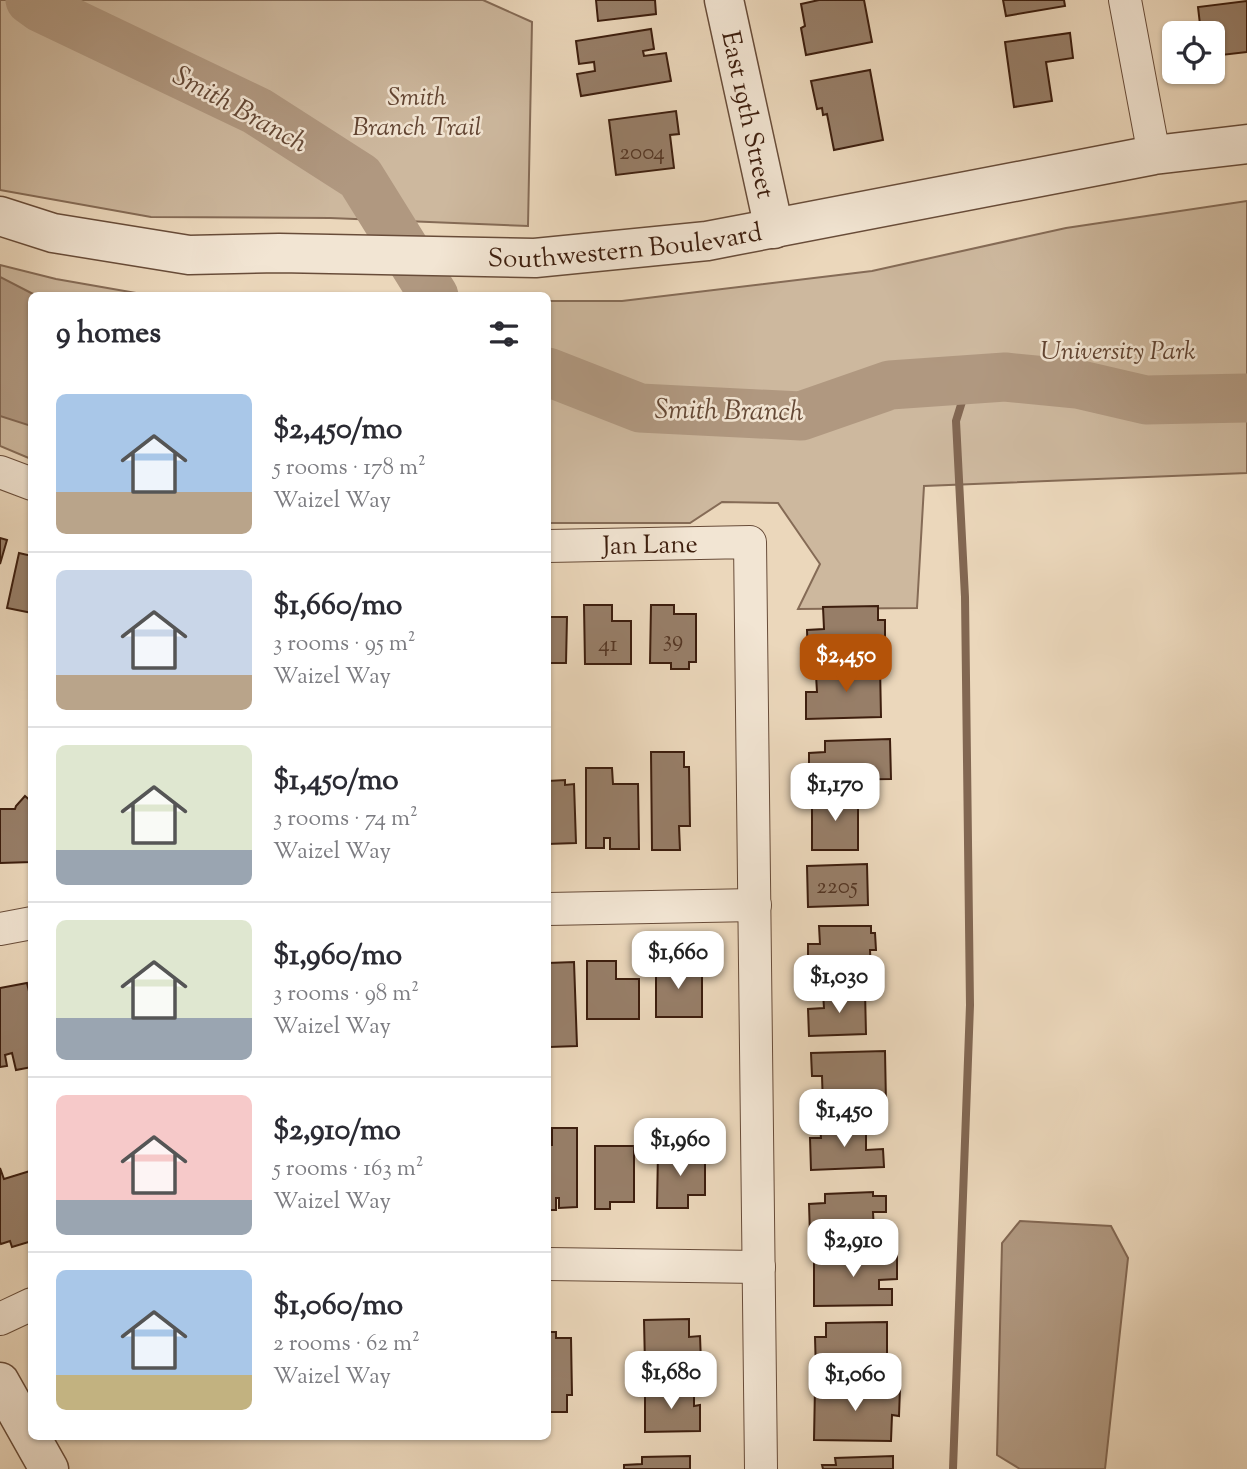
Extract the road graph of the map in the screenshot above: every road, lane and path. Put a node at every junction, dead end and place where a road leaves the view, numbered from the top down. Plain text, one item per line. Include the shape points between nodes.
1 (724, 0) edge
2 (1125, 0) edge
3 (1247, 144) edge
4 (1154, 155) junction
5 (0, 216) edge
6 (774, 229) junction
7 (0, 472) edge
8 (28, 482) edge
9 (551, 546) edge
10 (755, 905) junction
11 (551, 909) edge
12 (28, 924) edge
13 (0, 929) edge
14 (551, 1264) edge
15 (759, 1267) junction
16 (28, 1306) edge
17 (0, 1319) edge
18 (0, 1382) edge
19 (28, 1432) edge
20 (33, 1440) edge
21 (49, 1469) edge
22 (761, 1469) edge

1 - 6 street, East 19th Street
2 - 4 street
3 - 4 street, Southwestern Boulevard
4 - 6 street, Southwestern Boulevard
5 - 6 street, Southwestern Boulevard via 53,233 190,255 536,258 707,241
7 - 8 street
9 - 10 street, Jan Lane via 750,542
10 - 11 street
10 - 15 street
12 - 13 street
14 - 15 street
15 - 22 street
16 - 17 street
18 - 19 street
20 - 21 street

